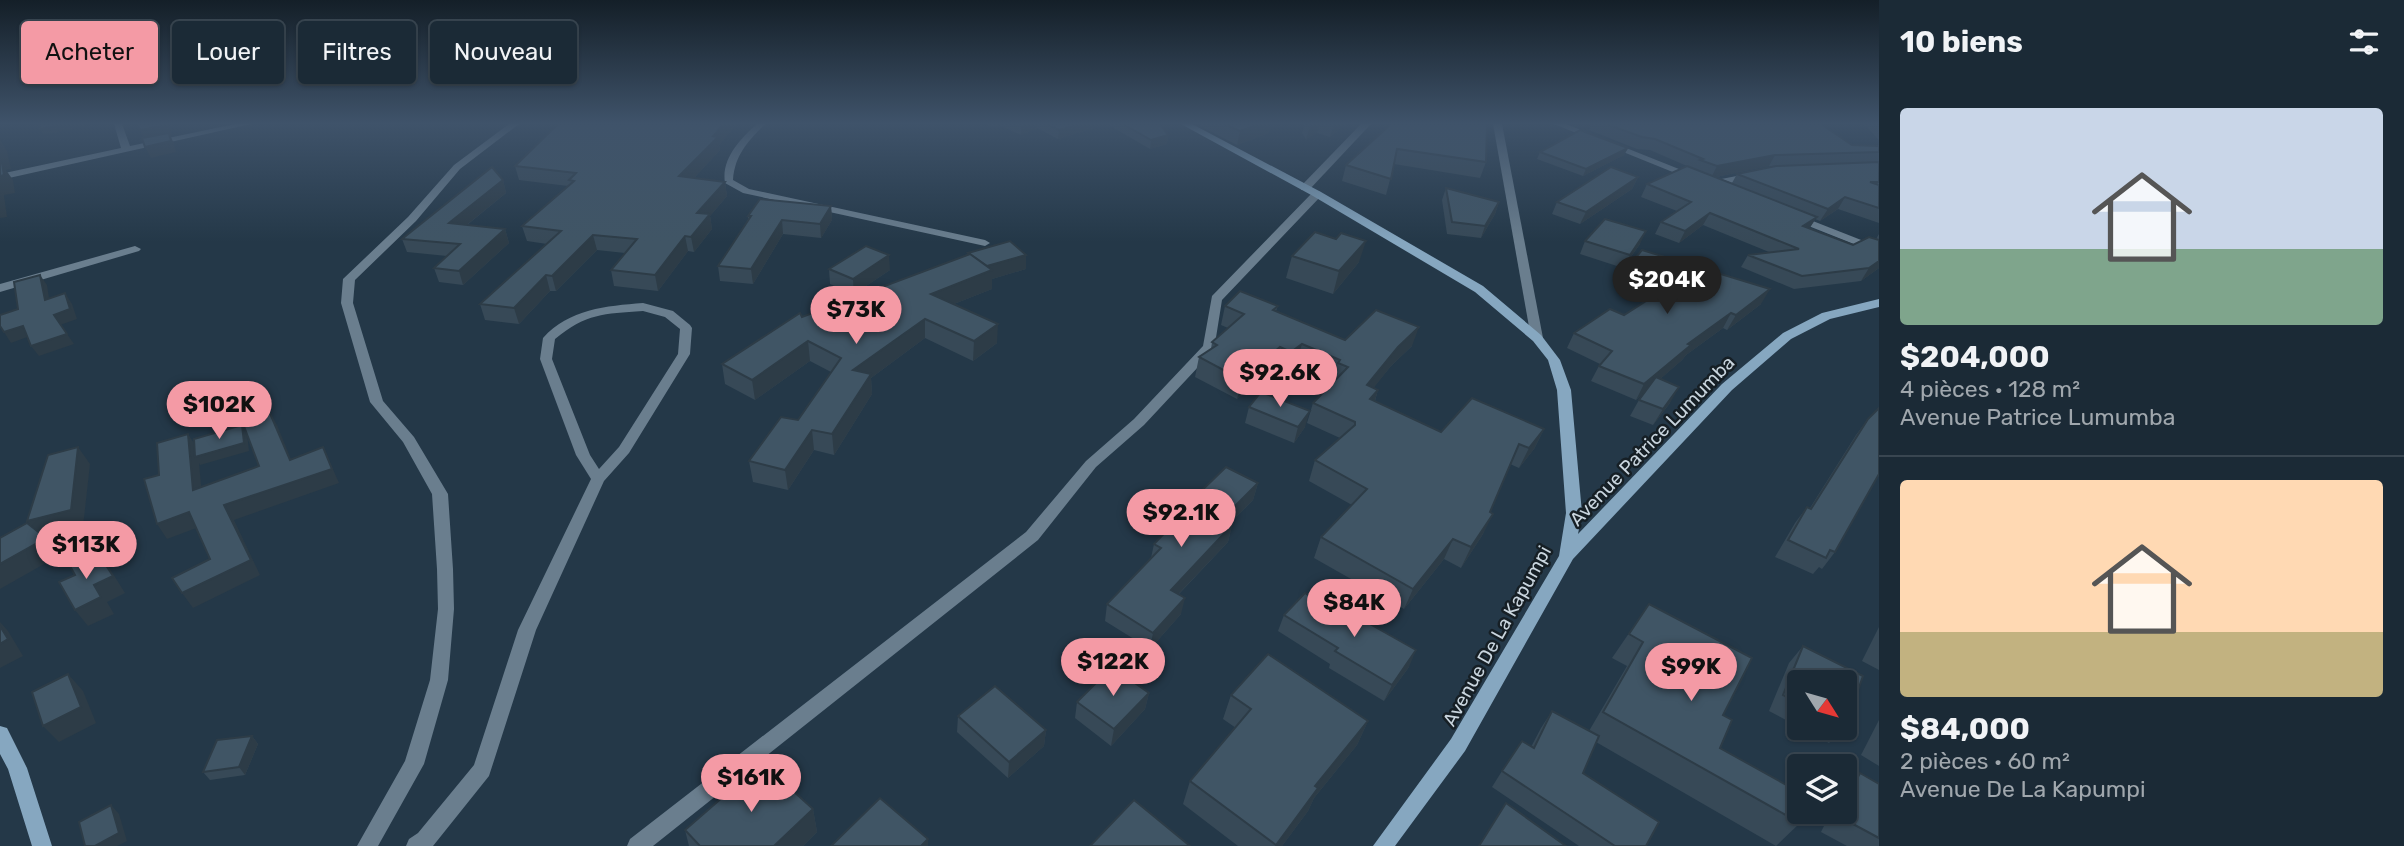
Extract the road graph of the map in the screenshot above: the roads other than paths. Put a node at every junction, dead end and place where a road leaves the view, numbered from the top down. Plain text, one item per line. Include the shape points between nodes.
1 (58, 163) edge
2 (462, 163) edge
3 (729, 163) edge
4 (1260, 163) edge
5 (1334, 163) edge
6 (1504, 163) edge
7 (1659, 163) edge
8 (1769, 172) edge
9 (0, 177) edge
10 (1711, 184) junction
11 (1311, 191) junction
12 (1737, 194) edge
13 (1788, 215) edge
14 (985, 243) dead end
15 (135, 248) dead end
16 (1879, 251) edge
17 (0, 288) edge
18 (1879, 303) edge
19 (1537, 338) junction
20 (598, 479) junction
21 (1567, 556) junction
22 (0, 734) edge
23 (42, 846) edge
24 (367, 846) edge
25 (416, 846) edge
26 (636, 846) edge
27 (1383, 846) edge

1 - 9 street
2 - 24 street via 349,279 347,303 377,402 409,440 440,494 445,569 439,680 414,764
3 - 14 lane via 728,181 746,191
4 - 11 main road, Avenue De La Kapumpi
5 - 11 street
6 - 19 street
7 - 10 street
8 - 10 street
10 - 12 street
11 - 19 main road, Avenue De La Kapumpi via 1479,289
11 - 26 street via 1216,299 1209,347 1139,422 1091,464 1032,536
13 - 16 street
15 - 17 street
18 - 21 main road, Avenue Patrice Lumumba via 1826,316 1787,336 1727,387
19 - 21 main road, Avenue De La Kapumpi via 1554,360 1567,414 1574,513
20 - 20 street via 624,450 684,354 686,328 669,314 643,307 604,310 571,320 549,338 546,359 583,455
20 - 25 street via 527,630 482,770
21 - 27 main road, Avenue De La Kapumpi via 1458,745
22 - 23 main road via 17,768

